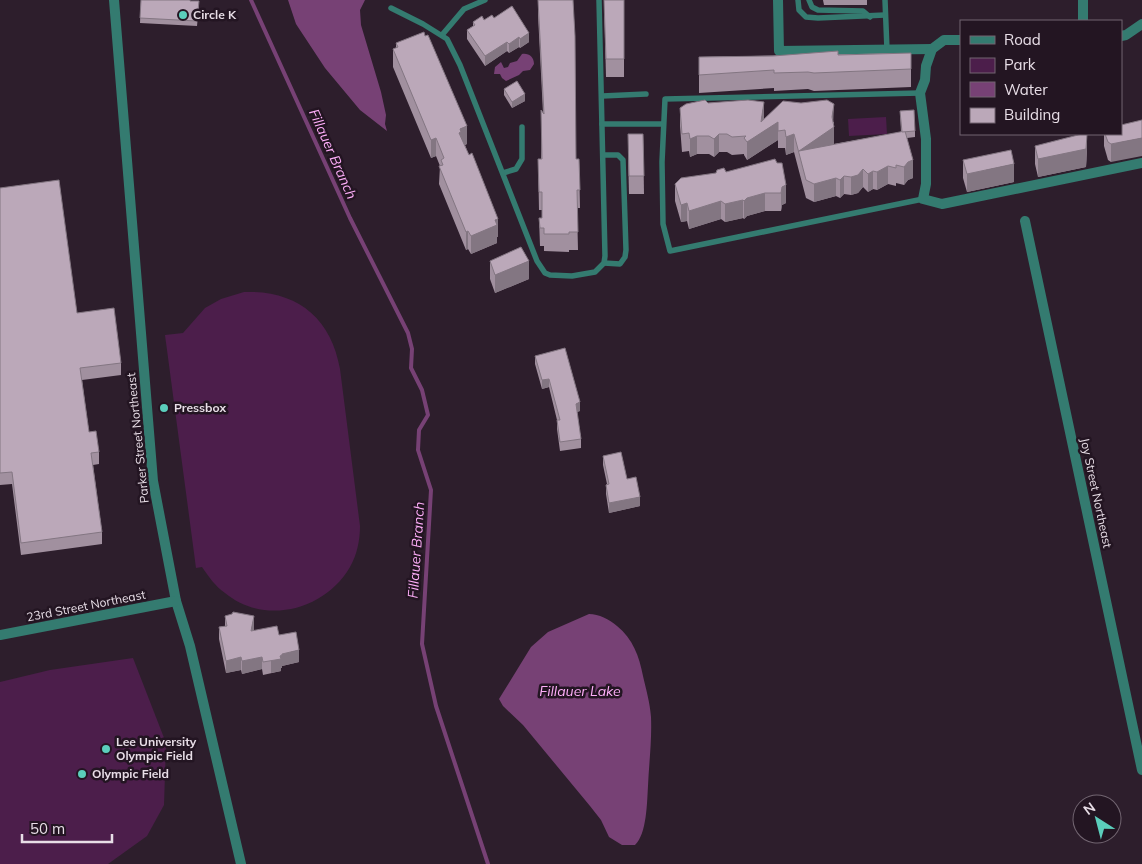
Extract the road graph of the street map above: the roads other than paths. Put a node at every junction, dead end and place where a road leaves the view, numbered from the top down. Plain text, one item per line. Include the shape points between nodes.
1 (114, 0) edge
2 (464, 0) edge
3 (485, 0) edge
4 (599, 0) edge
5 (778, 0) edge
6 (798, 0) edge
7 (809, 0) edge
8 (885, 0) edge
9 (1083, 0) edge
10 (391, 8) dead end
11 (467, 8) junction
12 (885, 15) junction
13 (870, 17) junction
14 (1083, 20) edge
15 (1142, 24) edge
16 (442, 36) junction
17 (1122, 36) edge
18 (960, 40) edge
19 (932, 49) junction
20 (887, 50) junction
21 (920, 93) junction
22 (646, 94) dead end
23 (602, 96) junction
24 (602, 124) junction
25 (663, 124) junction
26 (522, 127) dead end
27 (603, 155) junction
28 (1142, 163) edge
29 (503, 173) junction
30 (923, 200) junction
31 (1025, 221) dead end
32 (604, 264) junction
33 (176, 601) junction
34 (0, 635) edge
35 (1142, 770) edge
36 (241, 864) edge

1 - 33 street, Parker Street Northeast via 153,481
2 - 11 lane
3 - 11 lane
4 - 23 lane
5 - 20 street via 779,51
6 - 13 lane via 799,10 806,17
7 - 13 lane via 818,10 863,11
8 - 12 lane
9 - 14 street
10 - 16 lane
11 - 16 lane
12 - 13 lane
12 - 20 lane
15 - 17 street
16 - 29 lane via 447,39 460,65
18 - 19 street via 944,40
19 - 20 street
19 - 21 street
21 - 25 lane via 665,99
21 - 30 street via 926,139
22 - 23 lane
23 - 24 lane
24 - 25 lane
24 - 27 lane
25 - 30 lane via 663,224 670,251
26 - 29 lane via 522,159 516,169
27 - 32 lane
27 - 32 lane via 618,155 623,160 626,250 620,264
28 - 30 street via 942,204
29 - 32 lane via 537,261 545,273 558,276 588,274
31 - 35 street, Joy Street Northeast
33 - 34 street, 23rd Street Northeast
33 - 36 street, Parker Street Northeast via 190,646

